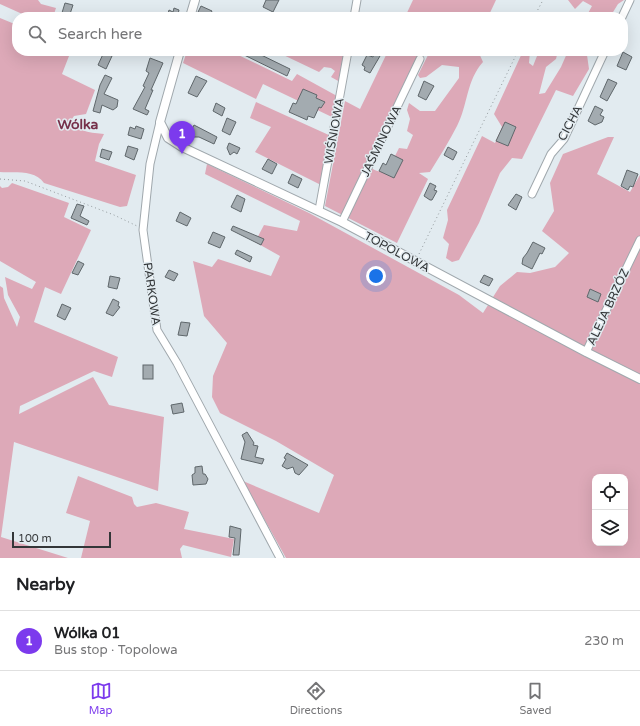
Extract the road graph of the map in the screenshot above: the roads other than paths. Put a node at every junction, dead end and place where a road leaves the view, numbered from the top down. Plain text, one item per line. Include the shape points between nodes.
1 (194, 0) edge
2 (358, 0) edge
3 (630, 0) edge
4 (191, 12) edge
5 (355, 12) edge
6 (624, 12) edge
7 (179, 56) edge
8 (347, 56) edge
9 (604, 56) edge
10 (420, 59) dead end
11 (160, 122) junction
12 (532, 194) dead end
13 (319, 210) junction
14 (342, 222) junction
15 (640, 240) edge
16 (586, 352) junction
17 (640, 379) edge
18 (280, 558) edge

1 - 4 street
2 - 5 street
3 - 6 street
7 - 11 street, PARKOWA
8 - 13 street, WIŚNIOWA
9 - 12 street, CICHA via 564,139 551,154
10 - 14 street, JAŚMINOWA
11 - 13 street, TOPOLOWA via 168,138 182,147
11 - 18 street, PARKOWA via 150,164 144,230 157,330
13 - 14 street, TOPOLOWA
14 - 16 street, TOPOLOWA
15 - 16 street, ALEJA BRZÓZ
16 - 17 street, TOPOLOWA

